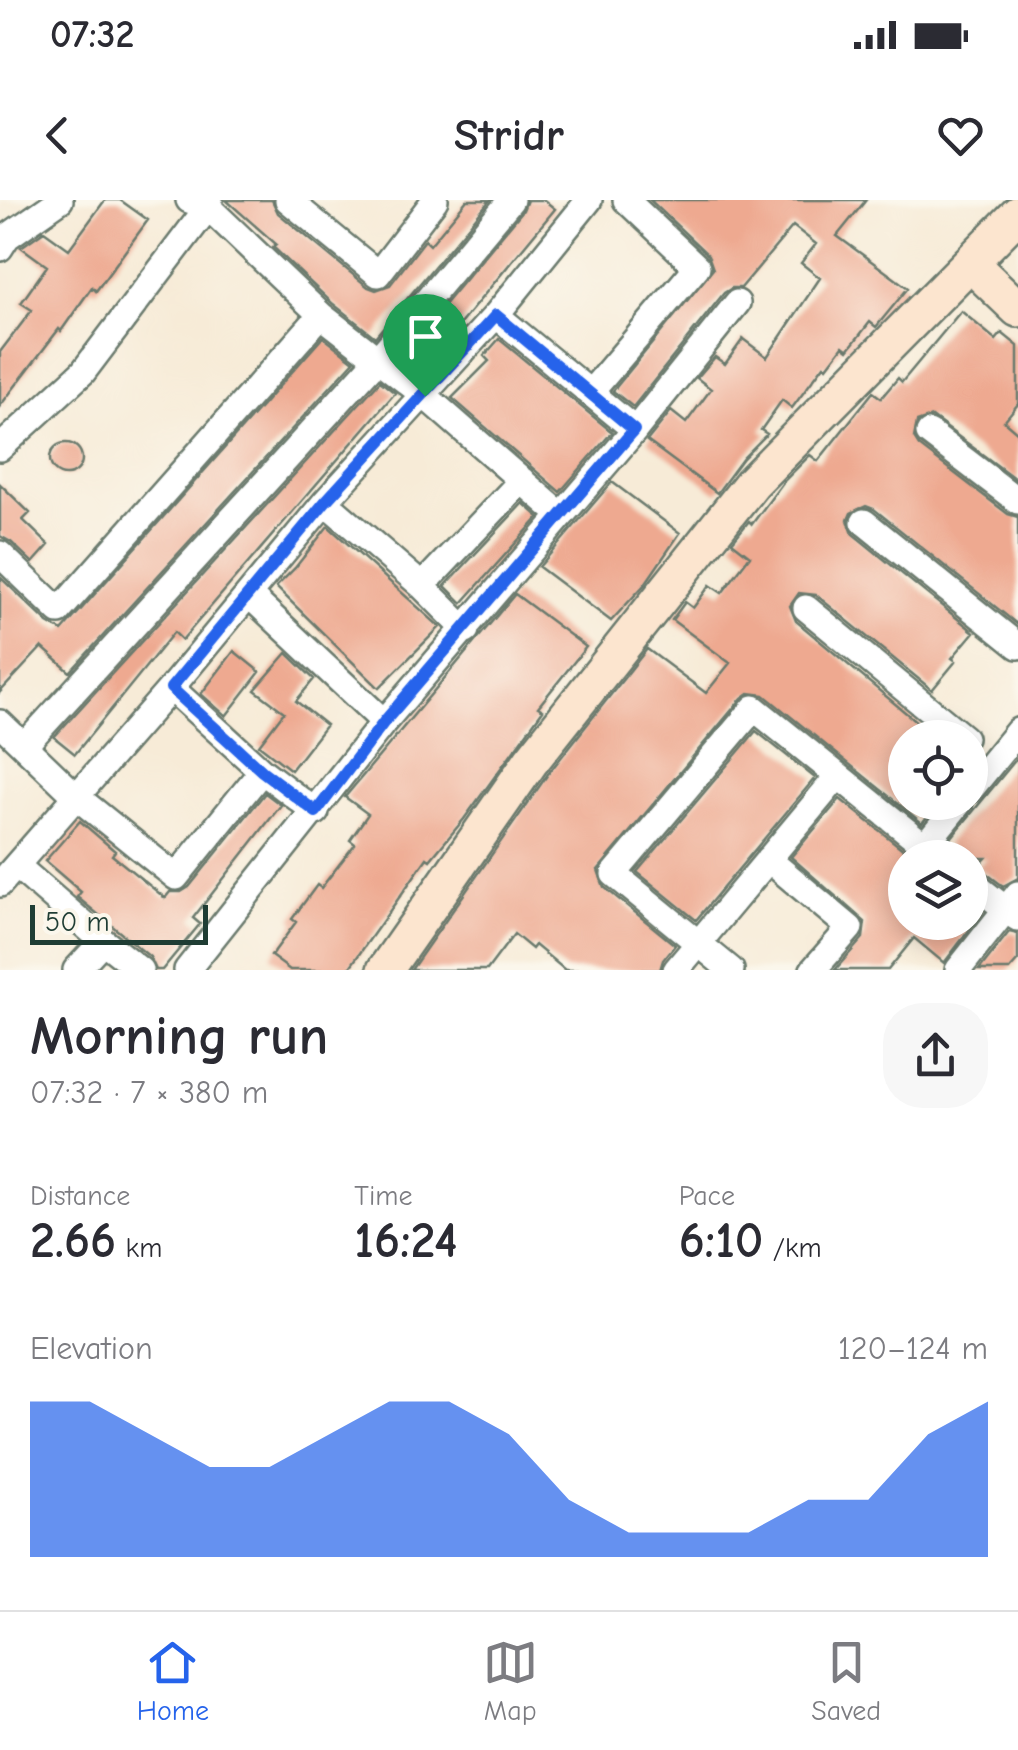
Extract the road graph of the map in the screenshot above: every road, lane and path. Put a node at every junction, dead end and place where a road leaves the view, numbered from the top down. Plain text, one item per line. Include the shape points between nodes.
1 (60, 200) edge
2 (288, 200) edge
3 (435, 200) edge
4 (510, 200) edge
5 (589, 200) edge
6 (626, 200) edge
7 (203, 202) edge
8 (1018, 214) edge
9 (0, 248) edge
10 (971, 264) junction
11 (737, 304) dead end
12 (1014, 305) edge
13 (321, 315) junction
14 (496, 315) junction
15 (376, 361) junction
16 (590, 393) junction
17 (425, 396) junction
18 (634, 430) junction
19 (929, 432) dead end
20 (0, 448) edge
21 (522, 480) junction
22 (1018, 501) edge
23 (325, 502) junction
24 (561, 515) junction
25 (864, 522) dead end
26 (0, 554) edge
27 (422, 586) junction
28 (249, 595) junction
29 (806, 608) dead end
30 (466, 630) junction
31 (1018, 646) edge
32 (171, 688) junction
33 (942, 720) edge
34 (384, 722) junction
35 (0, 723) edge
36 (1018, 731) edge
37 (24, 746) junction
38 (988, 758) edge
39 (993, 762) junction
40 (988, 768) edge
41 (262, 771) junction
42 (838, 776) junction
43 (78, 798) junction
44 (316, 812) junction
45 (918, 840) edge
46 (768, 859) junction
47 (8, 875) edge
48 (988, 892) edge
49 (1014, 907) edge
50 (103, 941) junction
51 (698, 944) junction
52 (76, 970) edge
53 (140, 970) edge
54 (187, 970) edge
55 (384, 970) edge
56 (676, 970) edge
57 (731, 970) edge
58 (813, 970) edge
59 (958, 970) edge

1 - 9 street
2 - 3 street via 378,274
4 - 15 street
5 - 14 street
6 - 16 street via 696,268
7 - 13 street
7 - 20 street via 83,372
8 - 10 street
10 - 12 street
10 - 55 street via 752,484 531,761
11 - 18 street
13 - 15 street
13 - 26 street via 60,611
14 - 16 street
14 - 17 street
15 - 17 street
15 - 37 street
16 - 18 street
17 - 21 street
17 - 23 street
18 - 24 street
19 - 22 street
21 - 24 street
21 - 27 street
23 - 27 street
23 - 28 street
24 - 30 street
25 - 31 street
27 - 30 street
28 - 32 street
28 - 34 street
29 - 33 street
30 - 34 street
32 - 41 street
32 - 43 street
34 - 44 street
35 - 37 street
36 - 39 street
37 - 43 street
38 - 39 street
39 - 40 street
41 - 43 street via 176,877
41 - 44 street
42 - 45 street
42 - 46 street
42 - 51 street via 754,708 614,874
43 - 47 street
44 - 54 street
46 - 51 street
46 - 58 street via 850,928
47 - 50 street
48 - 49 street
49 - 59 street
50 - 52 street
50 - 53 street
51 - 56 street
51 - 57 street

